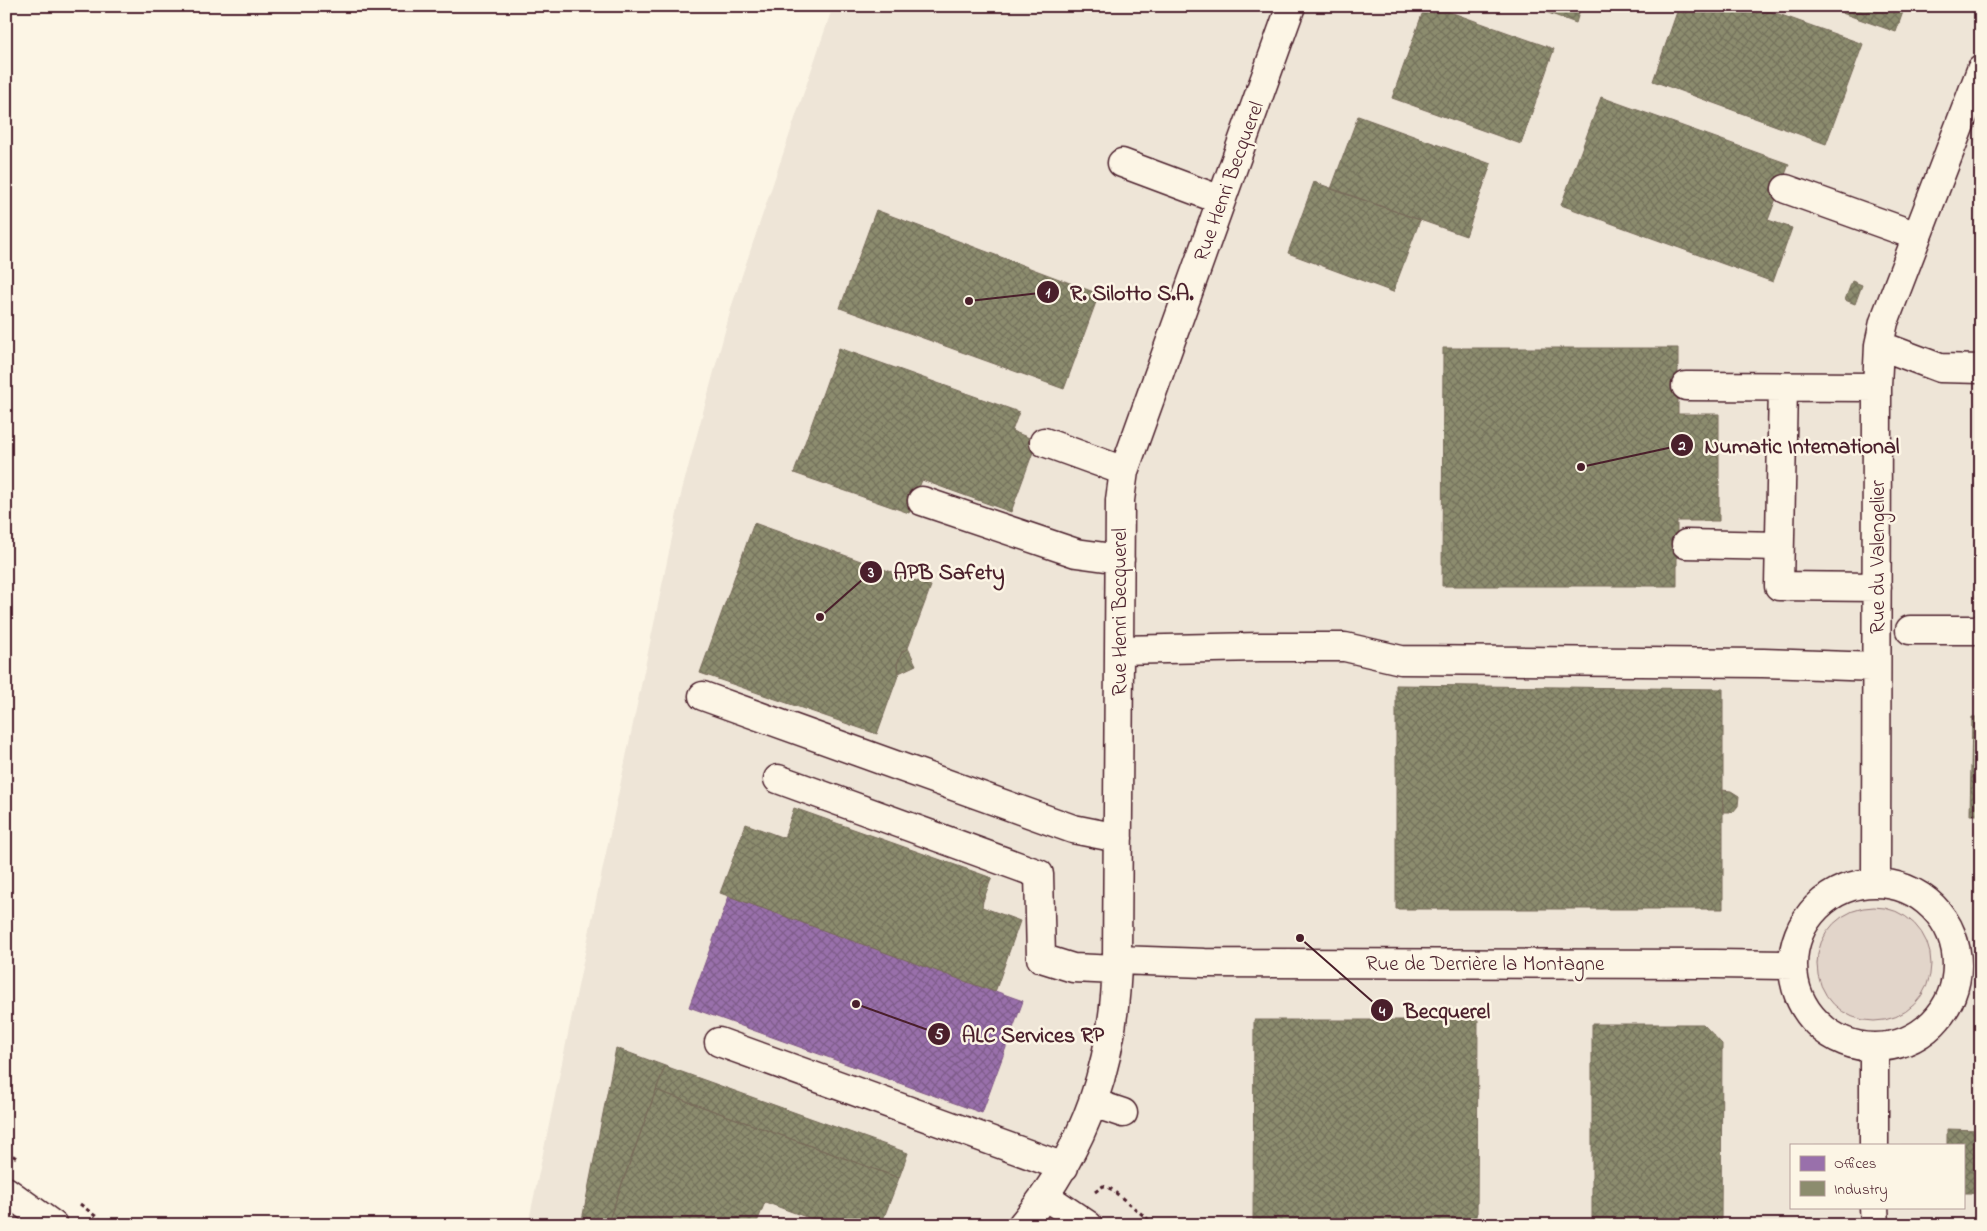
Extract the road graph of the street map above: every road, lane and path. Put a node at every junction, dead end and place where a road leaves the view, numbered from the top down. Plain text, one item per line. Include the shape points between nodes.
1 (1291, 6) edge
2 (1981, 70) edge
3 (1122, 163) dead end
4 (1786, 190) dead end
5 (1221, 200) junction
6 (1916, 236) junction
7 (1879, 345) junction
8 (1981, 369) edge
9 (1686, 386) dead end
10 (1783, 387) junction
11 (1877, 387) junction
12 (1044, 442) dead end
13 (1124, 471) junction
14 (922, 501) dead end
15 (1686, 544) dead end
16 (1779, 546) junction
17 (1120, 559) junction
18 (1877, 587) junction
19 (1910, 630) dead end
20 (1981, 630) edge
21 (1119, 650) junction
22 (1876, 667) junction
23 (703, 696) dead end
24 (778, 779) dead end
25 (1118, 838) junction
26 (1876, 882) junction
27 (1117, 965) junction
28 (1793, 965) junction
29 (1969, 965) edge
30 (718, 1042) dead end
31 (1874, 1047) junction
32 (1093, 1102) junction
33 (1123, 1113) dead end
34 (1874, 1144) edge
35 (1064, 1167) junction
36 (6, 1191) edge
37 (1045, 1196) junction
38 (1874, 1208) edge
39 (53, 1225) edge
40 (1022, 1225) edge
41 (1088, 1225) edge
42 (1874, 1225) edge

1 - 5 street, Rue Henri Becquerel
2 - 6 street, Rue du Valengelier
3 - 5 street
4 - 6 street
5 - 13 street, Rue Henri Becquerel
6 - 7 street, Rue du Valengelier
7 - 8 street via 1940,368
7 - 11 street, Rue du Valengelier
9 - 10 street
10 - 11 street
10 - 16 street
11 - 18 street, Rue du Valengelier
12 - 13 street
13 - 17 street, Rue Henri Becquerel via 1120,500
14 - 17 street via 1076,553
15 - 16 street
16 - 18 street via 1779,586
17 - 21 street, Rue Henri Becquerel
18 - 22 street, Rue du Valengelier
19 - 20 street
21 - 22 street via 1345,647 1401,660
21 - 25 street, Rue Henri Becquerel
22 - 26 street, Rue du Valengelier
23 - 25 street via 1073,829
24 - 27 street, Rue de Derrière la Montagne via 1039,874 1040,958 1073,968
25 - 27 street, Rue Henri Becquerel
26 - 28 street via 1838,891 1817,907 1802,928
26 - 29 street via 1909,890 1938,911 1950,931 1956,953
27 - 28 street, Rue de Derrière la Montagne
27 - 32 street, Rue Henri Becquerel via 1111,1035
28 - 31 street via 1799,996 1817,1023 1843,1041
29 - 31 street via 1938,1018 1916,1036 1889,1046
30 - 35 street
31 - 34 street
32 - 33 street
32 - 35 street, Rue Henri Becquerel
35 - 37 street, Rue Henri Becquerel
36 - 39 street
37 - 40 street, Rue Henri Becquerel
37 - 41 street
38 - 42 street

